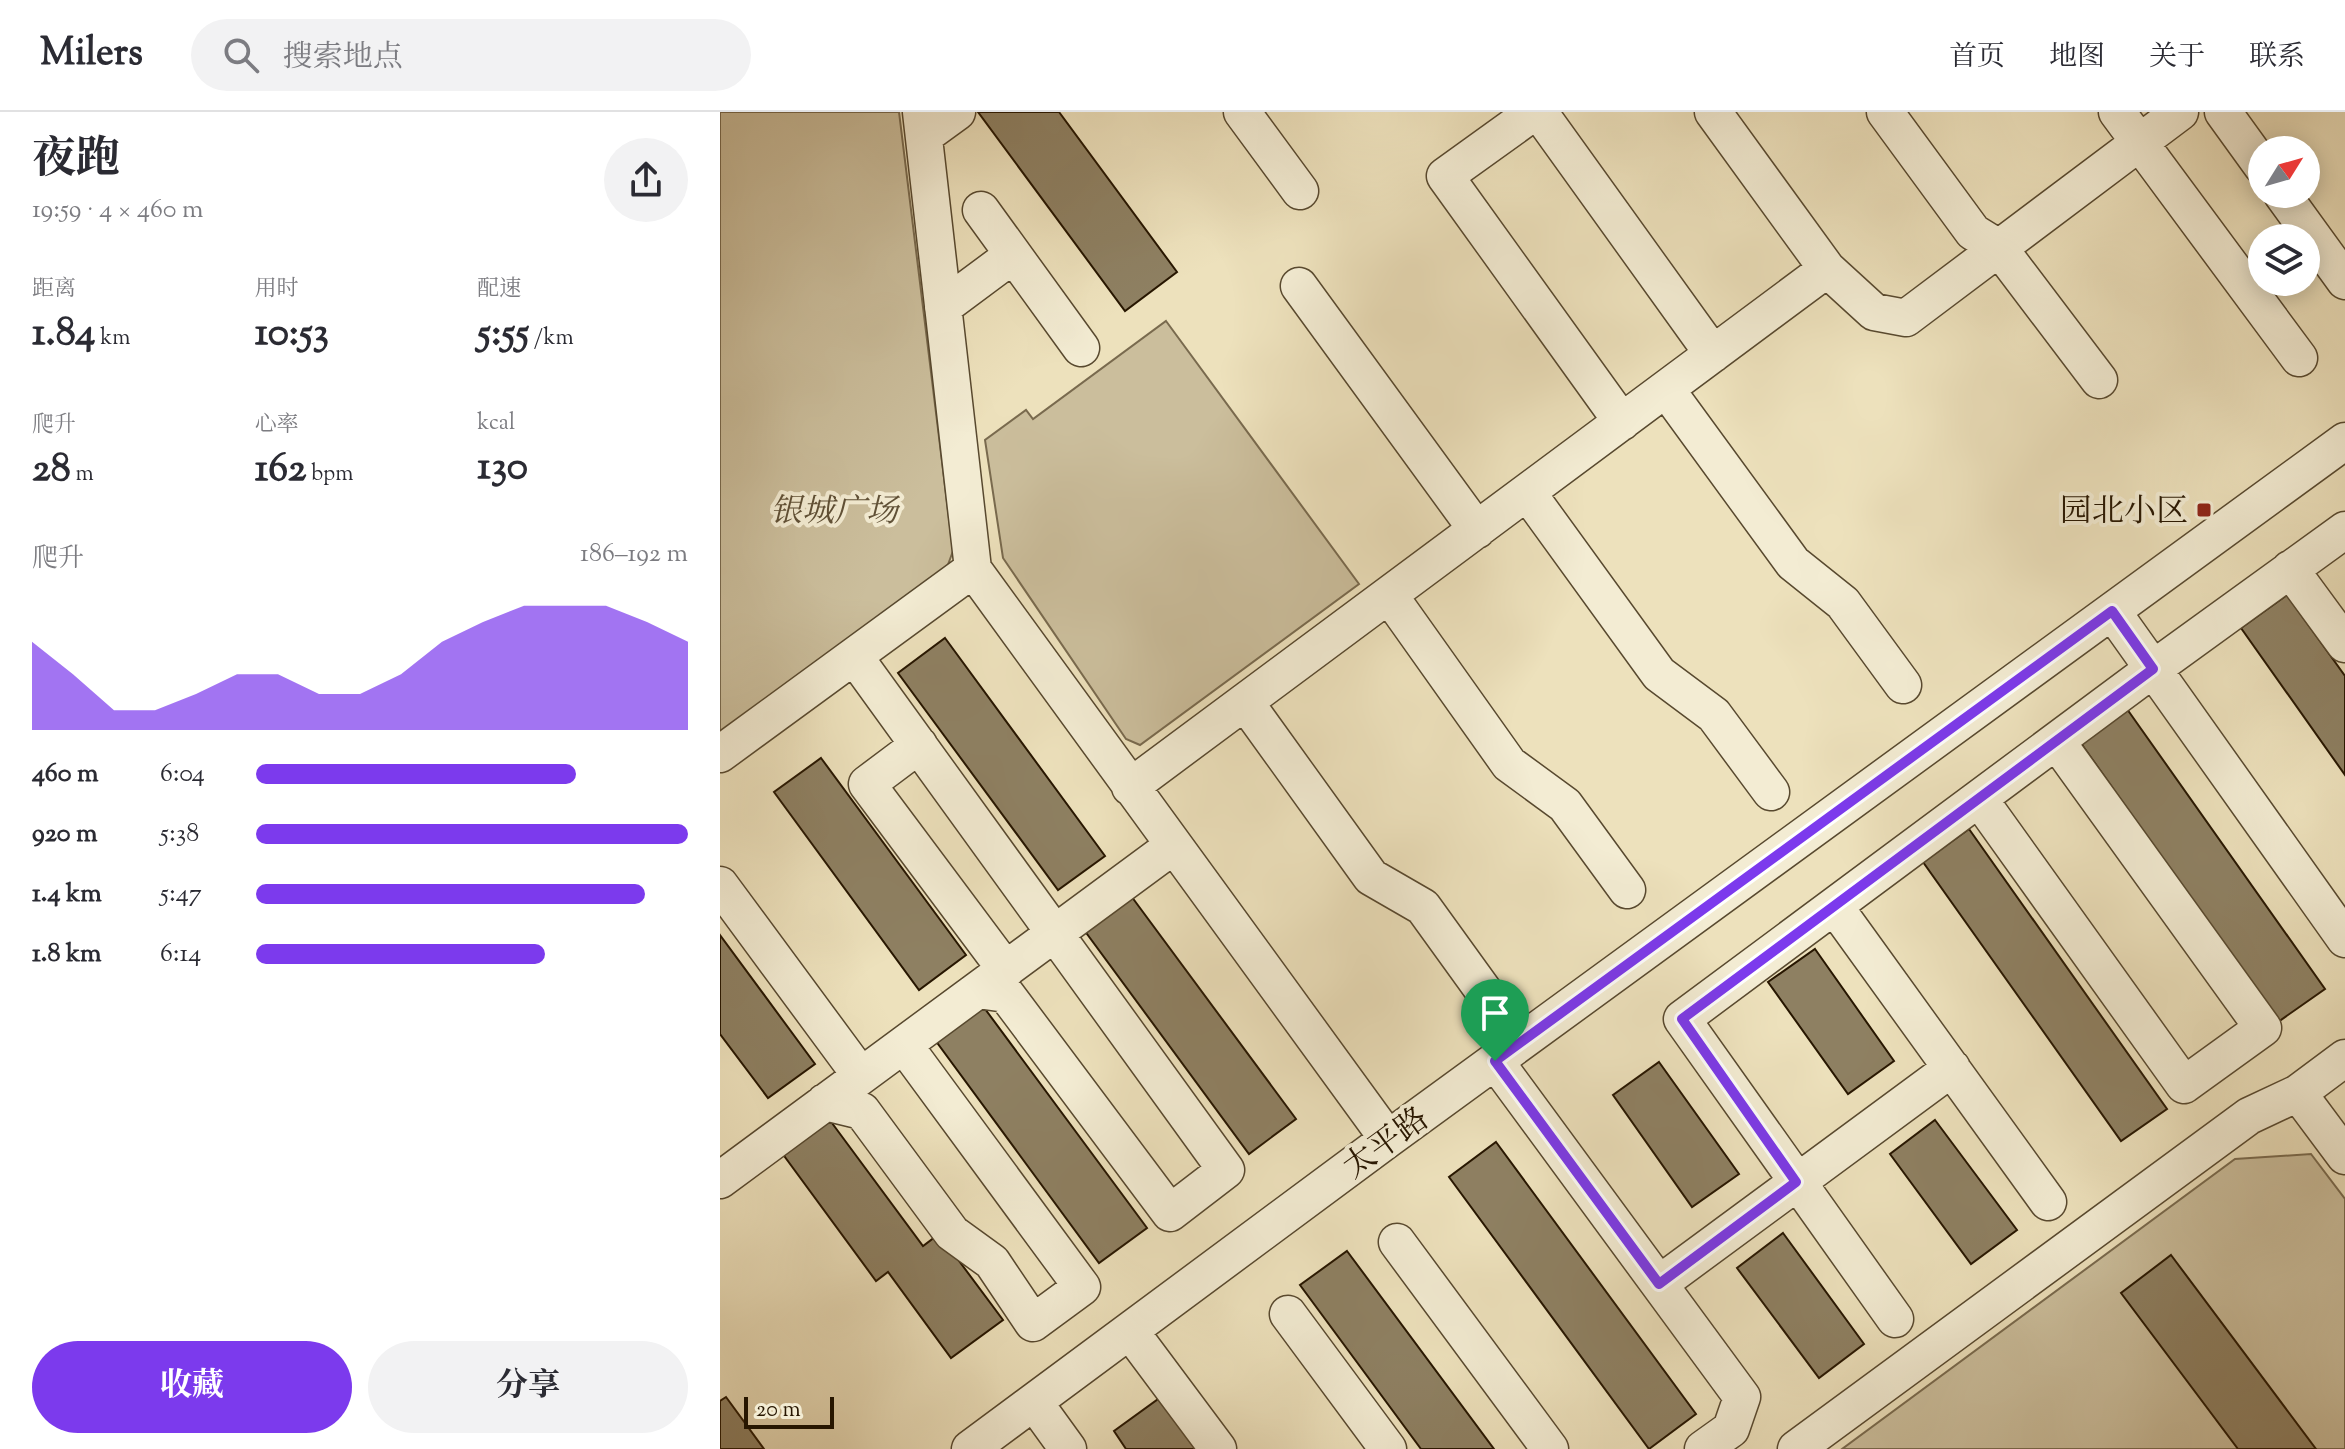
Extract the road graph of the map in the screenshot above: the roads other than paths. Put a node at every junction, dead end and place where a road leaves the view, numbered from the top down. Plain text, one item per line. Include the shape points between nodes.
1 (957, 112) edge
2 (1242, 112) edge
3 (1536, 112) edge
4 (1713, 112) edge
5 (1885, 112) edge
6 (2117, 112) edge
7 (2180, 112) edge
8 (2223, 112) edge
9 (922, 124) edge
10 (2140, 142) junction
11 (2248, 147) edge
12 (1300, 191) dead end
13 (2292, 208) edge
14 (981, 210) dead end
15 (1999, 248) junction
16 (1013, 255) junction
17 (1827, 269) junction
18 (2345, 281) edge
19 (1299, 286) dead end
20 (943, 307) junction
21 (1081, 348) dead end
22 (1713, 354) junction
23 (2299, 358) dead end
24 (2099, 380) dead end
25 (1666, 389) junction
26 (1622, 422) junction
27 (2345, 441) edge
28 (1527, 492) junction
29 (1477, 530) junction
30 (2345, 530) edge
31 (973, 569) junction
32 (2290, 569) junction
33 (1389, 595) junction
34 (2112, 611) junction
35 (2345, 644) edge
36 (854, 656) junction
37 (2153, 669) junction
38 (1903, 685) dead end
39 (1245, 702) junction
40 (2057, 742) junction
41 (919, 745) junction
42 (720, 754) edge
43 (1130, 787) junction
44 (1771, 792) dead end
45 (1980, 800) junction
46 (1173, 846) junction
47 (720, 885) edge
48 (1627, 890) dead end
49 (1835, 907) junction
50 (1055, 933) junction
51 (2345, 939) edge
52 (992, 980) junction
53 (1488, 997) dead end
54 (904, 1045) junction
55 (2345, 1058) edge
56 (1495, 1061) junction
57 (1952, 1068) junction
58 (861, 1076) junction
59 (2298, 1093) junction
60 (825, 1102) junction
61 (1388, 1139) junction
62 (2345, 1156) edge
63 (723, 1171) edge
64 (1796, 1182) junction
65 (2048, 1202) dead end
66 (1397, 1242) dead end
67 (1659, 1284) junction
68 (1288, 1314) dead end
69 (1895, 1319) dead end
70 (1130, 1331) junction
71 (1034, 1402) junction
72 (970, 1449) edge
73 (1068, 1449) edge
74 (1218, 1449) edge
75 (1388, 1449) edge
76 (1550, 1449) edge
77 (1703, 1449) edge
78 (1796, 1449) edge

1 - 9 street
2 - 12 street
3 - 22 street
3 - 26 street via 1445,176
4 - 17 street
5 - 15 street via 1973,232
6 - 10 street
7 - 10 street
8 - 11 street
9 - 20 street
10 - 15 street
10 - 23 street
13 - 18 street
14 - 16 street
15 - 17 street via 1906,318 1874,312
15 - 24 street
16 - 20 street
16 - 21 street
17 - 22 street
19 - 29 street
20 - 31 street
22 - 25 street
25 - 26 street
25 - 38 street via 1793,563 1843,603
26 - 28 street
27 - 34 street, 太平路
28 - 29 street
28 - 44 street via 1659,674 1714,715
29 - 33 street
30 - 32 street
31 - 36 street
31 - 43 street
32 - 35 street
32 - 37 street
33 - 39 street
33 - 48 street via 1509,764 1565,805
34 - 37 street
34 - 56 street, 太平路
36 - 41 street
36 - 42 street
37 - 40 street
37 - 51 street
39 - 43 street
39 - 53 street via 1371,877 1423,907
40 - 45 street
40 - 45 street via 2263,1028 2184,1085
41 - 50 street
41 - 52 street via 867,784
43 - 46 street
45 - 49 street
46 - 50 street
46 - 61 street
47 - 58 street
49 - 57 street
49 - 64 street via 1682,1019
50 - 52 street
50 - 52 street via 1226,1170 1170,1213
52 - 54 street
54 - 58 street
54 - 60 street via 1082,1287 1033,1323 992,1262 952,1233 862,1111
55 - 59 street
56 - 61 street, 太平路
56 - 67 street
57 - 64 street
57 - 65 street
58 - 60 street
59 - 62 street
59 - 78 street via 2249,1116
60 - 63 street
61 - 70 street, 太平路
64 - 67 street
64 - 69 street
66 - 76 street
67 - 77 street via 1742,1397 1731,1429
68 - 75 street
70 - 71 street, 太平路
70 - 74 street
71 - 72 street, 太平路
71 - 73 street

